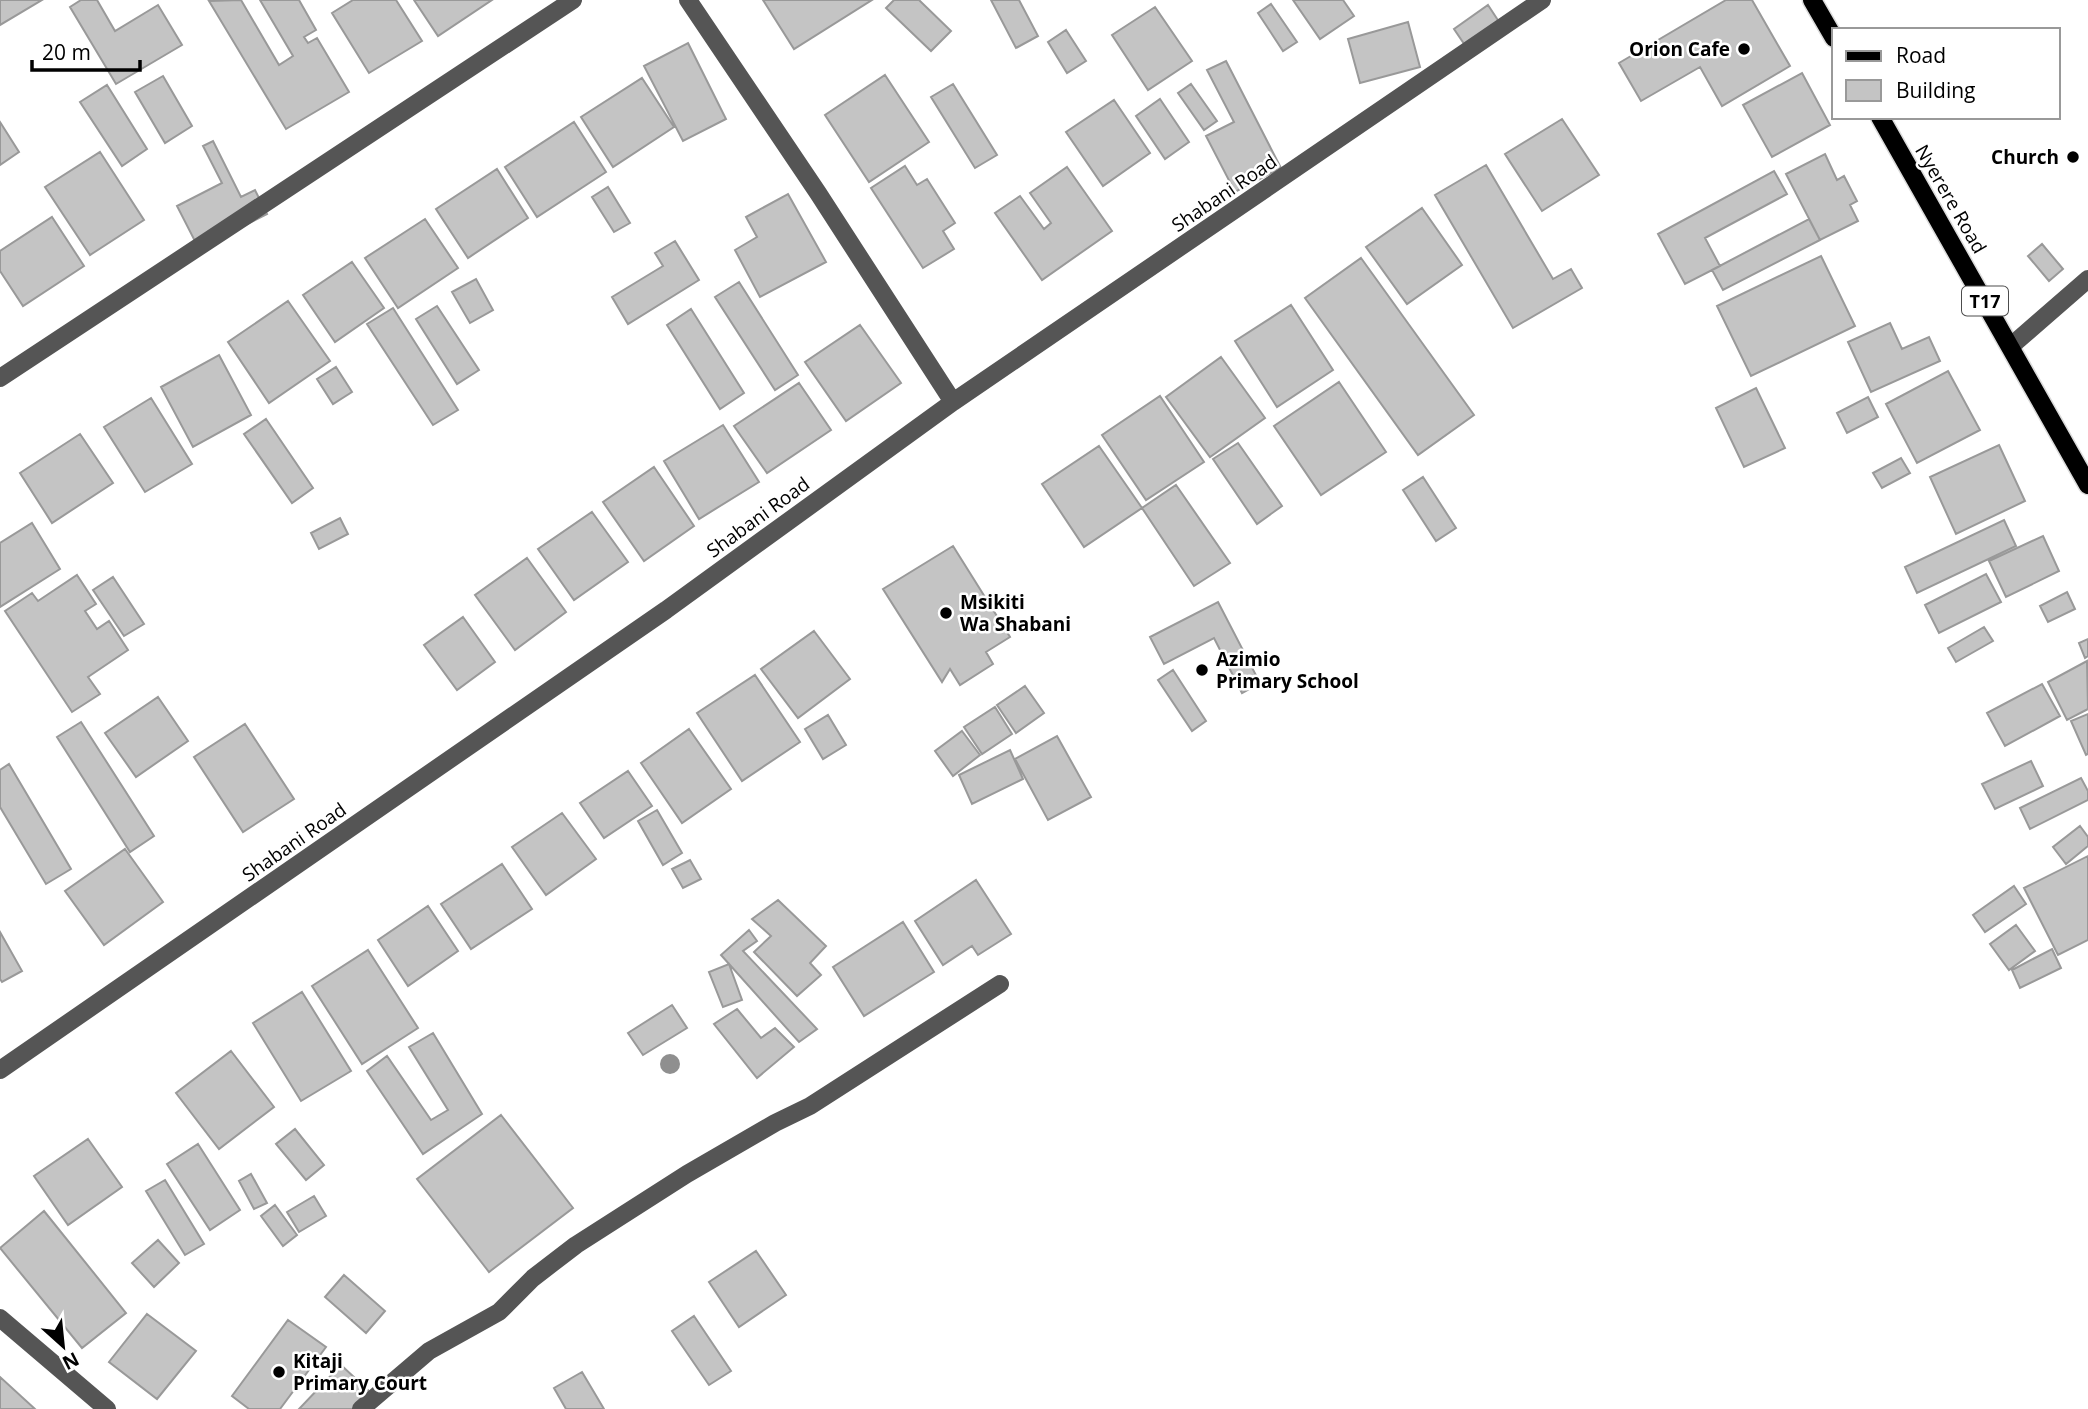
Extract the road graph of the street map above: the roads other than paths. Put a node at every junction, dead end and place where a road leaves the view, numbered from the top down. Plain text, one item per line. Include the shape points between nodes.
1 (573, 0) edge
2 (688, 0) edge
3 (1542, 0) edge
4 (1812, 0) edge
5 (1832, 35) edge
6 (1881, 119) edge
7 (2088, 279) edge
8 (2011, 346) junction
9 (0, 378) edge
10 (953, 402) junction
11 (2088, 485) edge
12 (1000, 984) dead end
13 (0, 1070) edge
14 (0, 1318) edge
15 (107, 1409) edge
16 (361, 1409) edge

1 - 9 street
2 - 10 street
3 - 10 street, Shabani Road
4 - 5 main road
6 - 8 main road, Nyerere Road / T17
7 - 8 street
8 - 11 main road, Nyerere Road / T17
10 - 13 street, Shabani Road via 666,610
12 - 16 street via 576,1245 499,1312 429,1351
14 - 15 street

